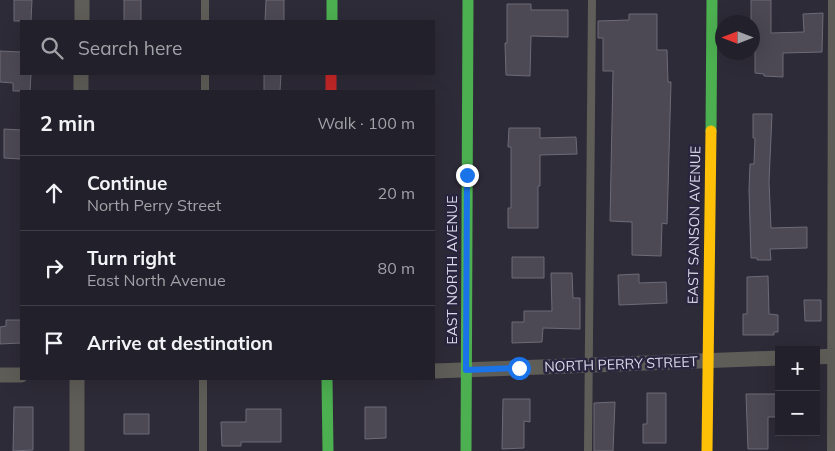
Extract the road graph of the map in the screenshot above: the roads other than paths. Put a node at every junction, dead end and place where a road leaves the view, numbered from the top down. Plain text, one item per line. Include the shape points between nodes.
1 (82, 0) edge
2 (205, 0) edge
3 (332, 0) edge
4 (468, 0) edge
5 (592, 0) edge
6 (712, 0) edge
7 (832, 0) edge
8 (82, 20) edge
9 (205, 20) edge
10 (332, 20) edge
11 (81, 75) edge
12 (205, 75) edge
13 (331, 75) edge
14 (81, 90) edge
15 (205, 90) edge
16 (331, 90) edge
17 (827, 357) edge
18 (775, 358) edge
19 (708, 360) junction
20 (589, 365) junction
21 (435, 370) edge
22 (466, 370) junction
23 (0, 375) edge
24 (20, 375) edge
25 (77, 380) edge
26 (203, 380) edge
27 (327, 380) edge
28 (77, 451) edge
29 (203, 451) edge
30 (328, 451) edge
31 (466, 451) edge
32 (588, 451) edge
33 (707, 451) edge
34 (831, 451) edge

1 - 8 street
2 - 9 lane
3 - 10 street
4 - 22 street, EAST NORTH AVENUE
5 - 20 lane
6 - 19 street, EAST SANSON AVENUE
7 - 17 lane
11 - 14 street
12 - 15 lane
13 - 16 street
17 - 34 lane
18 - 19 street, NORTH PERRY STREET
19 - 20 street, NORTH PERRY STREET
19 - 33 street, EAST SANSON AVENUE
20 - 22 street, NORTH PERRY STREET
20 - 32 lane
21 - 22 street, NORTH PERRY STREET
22 - 31 street, EAST NORTH AVENUE
23 - 24 street
25 - 28 street
26 - 29 lane
27 - 30 street

